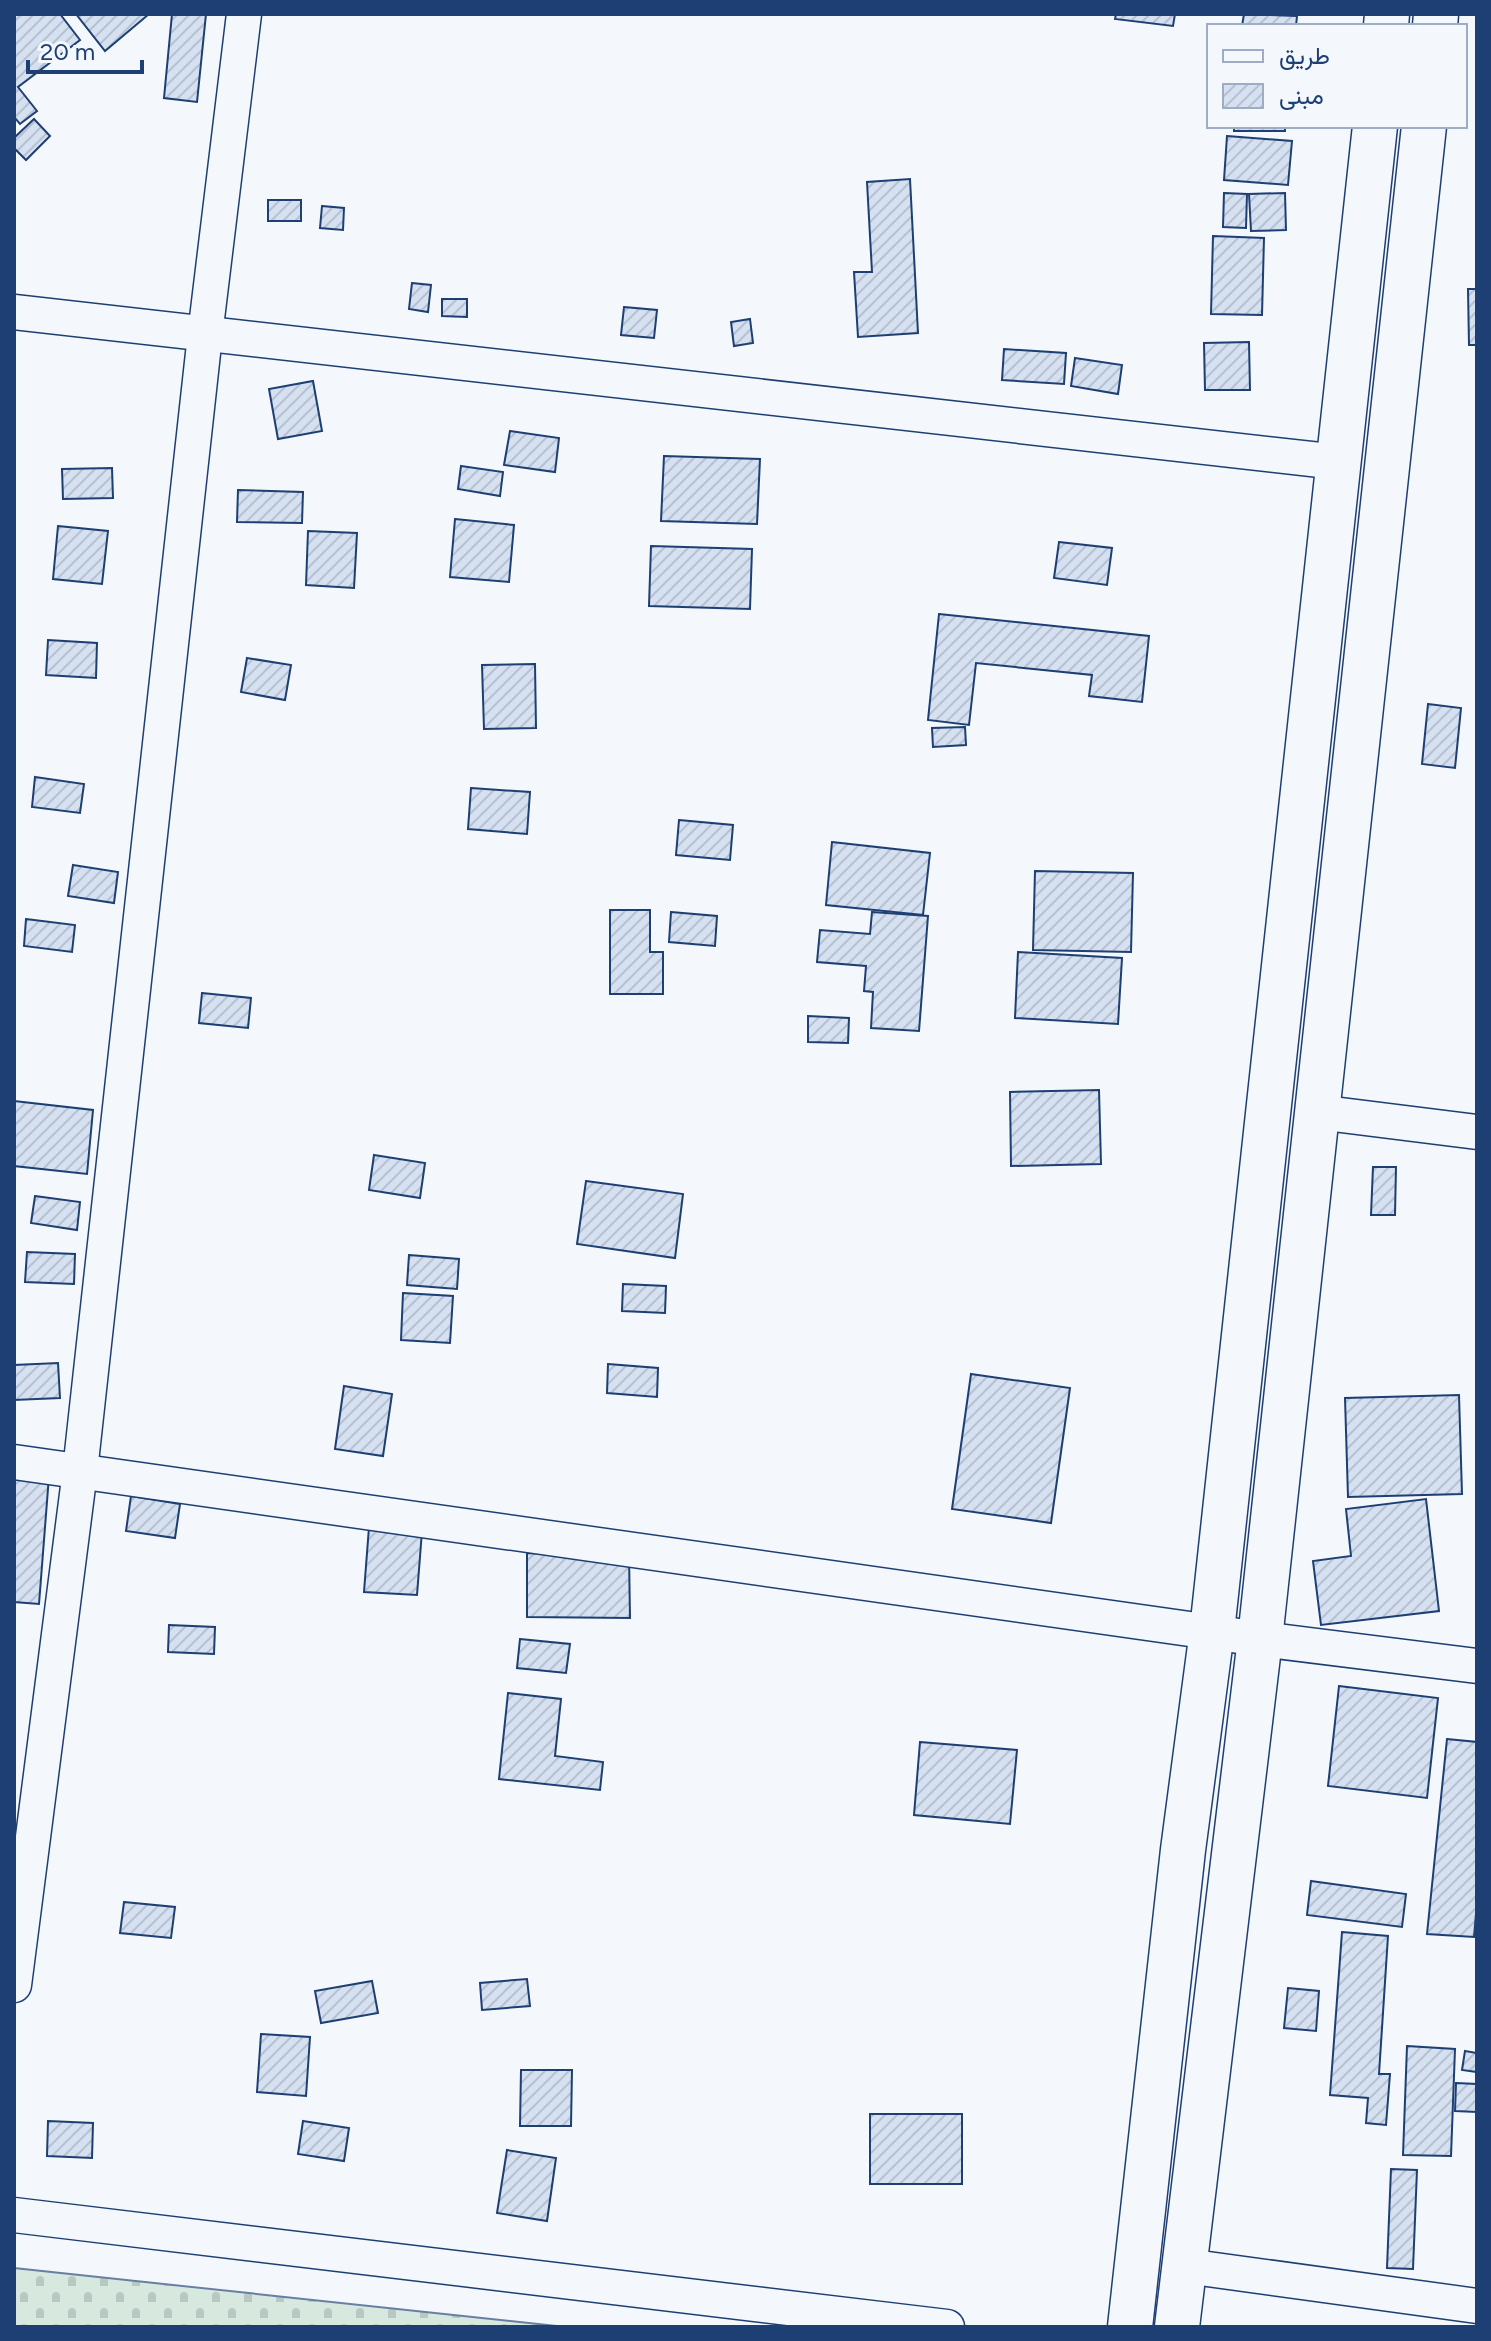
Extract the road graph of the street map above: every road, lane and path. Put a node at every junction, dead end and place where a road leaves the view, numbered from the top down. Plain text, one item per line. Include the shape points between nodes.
1 (244, 14) edge
2 (1375, 128) edge
3 (1424, 128) edge
4 (14, 312) edge
5 (205, 335) junction
6 (1338, 462) junction
7 (1317, 1112) junction
8 (1477, 1132) edge
9 (14, 1462) edge
10 (80, 1471) junction
11 (1212, 1631) junction
12 (1260, 1639) junction
13 (1477, 1666) edge
14 (14, 1985) edge
15 (14, 2215) edge
16 (1186, 2266) junction
17 (1477, 2306) edge
18 (947, 2327) edge
19 (1130, 2327) edge
20 (1177, 2327) edge

1 - 5 street
2 - 6 main road
3 - 7 main road
4 - 5 street
5 - 6 street
5 - 10 street
6 - 11 main road
7 - 8 street
7 - 12 main road
9 - 10 street
10 - 11 street
10 - 14 street
11 - 12 street
11 - 19 main road
12 - 13 street
12 - 16 main road
15 - 18 street
16 - 17 street
16 - 20 main road

